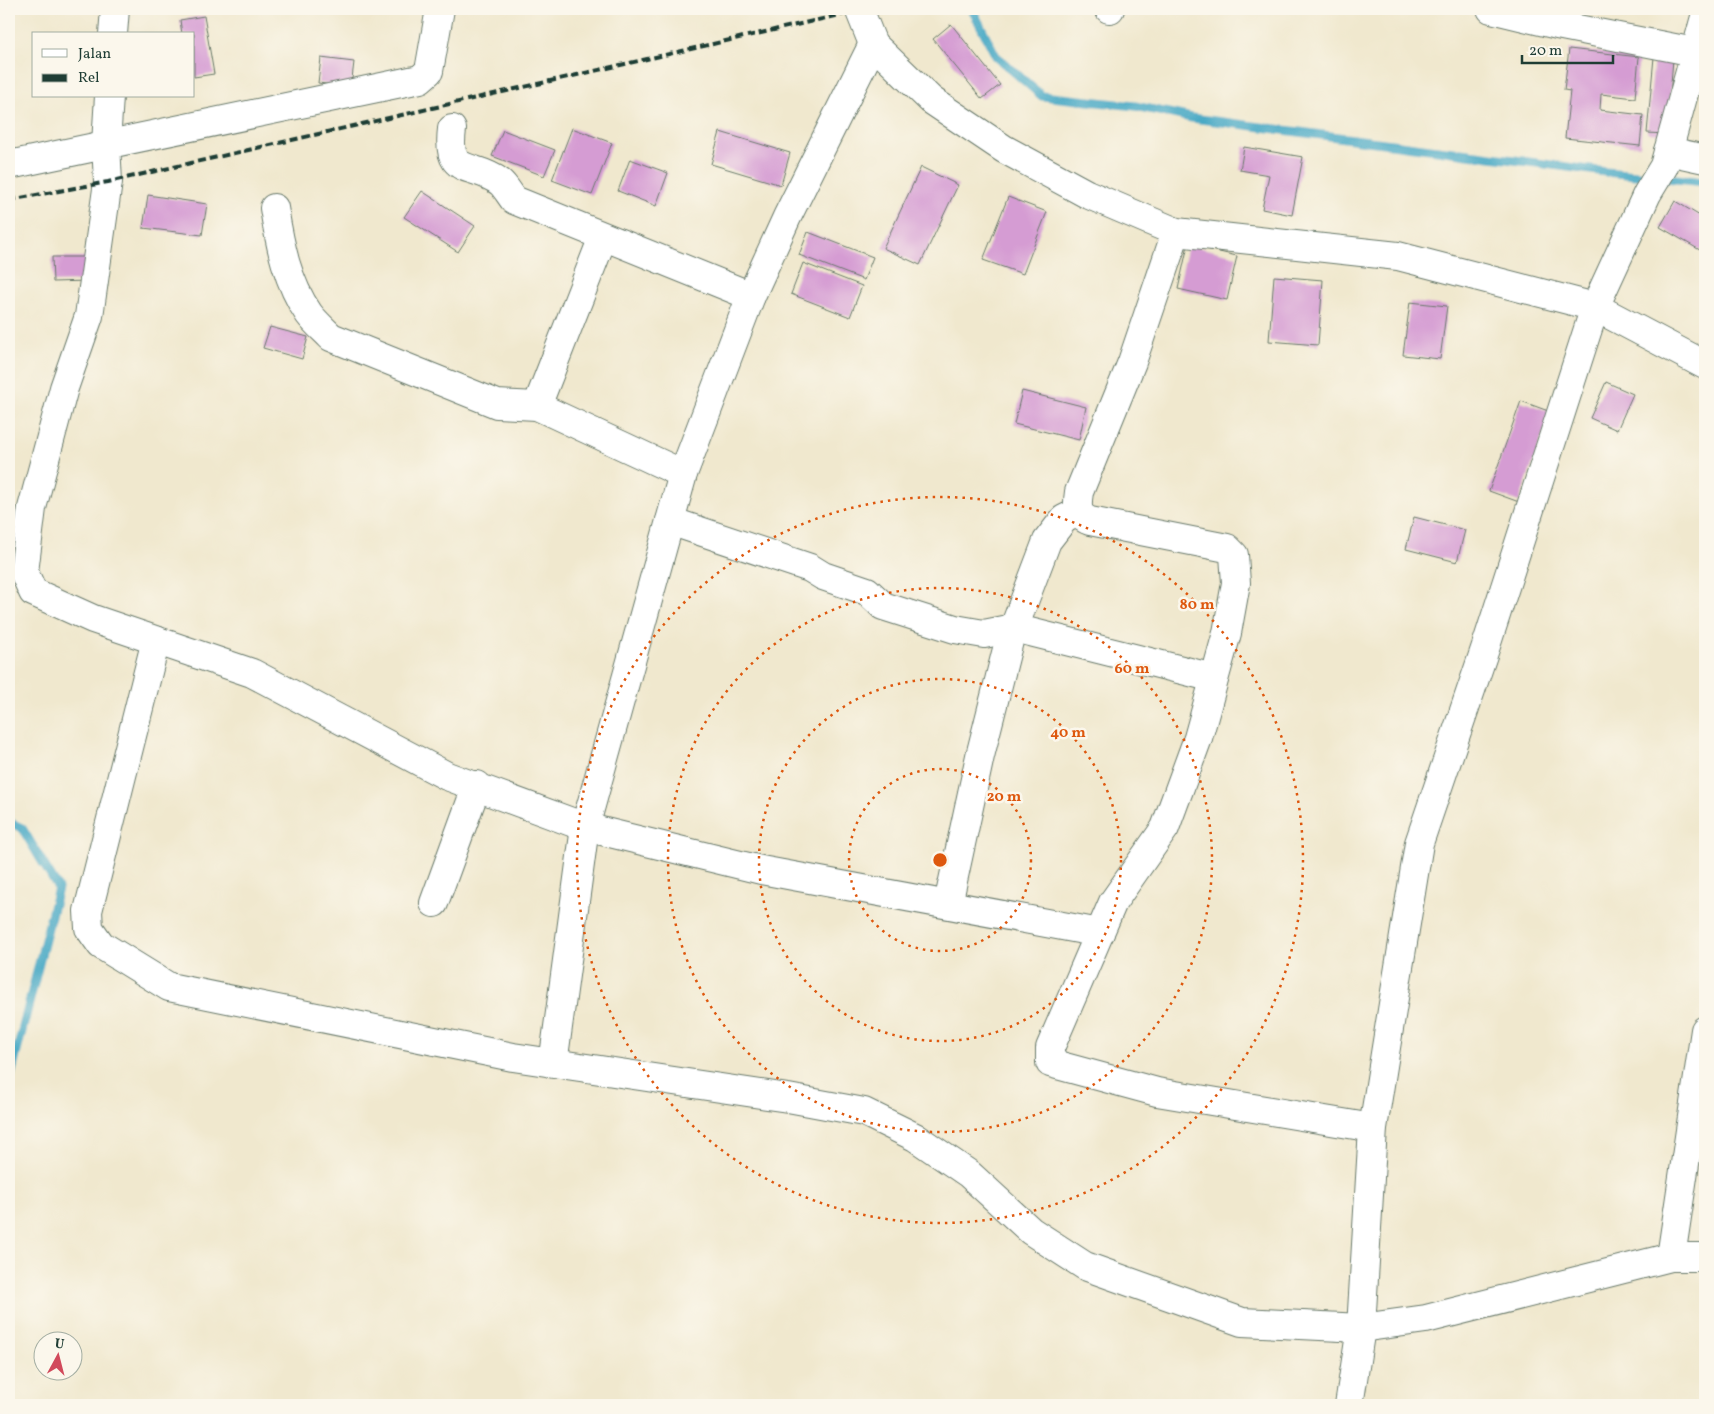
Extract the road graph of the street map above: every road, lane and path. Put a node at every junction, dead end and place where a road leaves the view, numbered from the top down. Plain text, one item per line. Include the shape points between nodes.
1 (115, 9) edge
2 (440, 9) edge
3 (859, 9) edge
4 (1491, 9) edge
5 (1705, 17) edge
6 (113, 32) edge
7 (873, 44) junction
8 (1700, 52) edge
9 (109, 98) edge
10 (452, 129) dead end
11 (106, 144) junction
12 (1666, 158) junction
13 (1705, 159) edge
14 (9, 165) edge
15 (274, 208) dead end
16 (1176, 232) junction
17 (603, 237) junction
18 (751, 296) junction
19 (1595, 307) junction
20 (1705, 365) edge
21 (537, 406) junction
22 (684, 474) junction
23 (1078, 512) junction
24 (670, 521) junction
25 (1014, 628) junction
26 (156, 640) junction
27 (1214, 678) junction
28 (477, 786) junction
29 (585, 827) junction
30 (434, 903) dead end
31 (948, 904) junction
32 (1100, 933) junction
33 (1705, 1030) edge
34 (553, 1064) junction
35 (1373, 1128) junction
36 (1671, 1257) junction
37 (1705, 1257) edge
38 (1361, 1328) junction
39 (1349, 1405) edge

1 - 6 street
2 - 11 street via 429,71 420,79
3 - 7 street
4 - 8 street
5 - 8 street
7 - 16 street via 931,100 1004,149 1087,194
7 - 18 street
8 - 12 street
9 - 11 street
10 - 17 street via 452,158 458,163 500,182 514,200
11 - 14 street
11 - 26 street via 108,182 89,316 64,388 32,508 24,572 33,592 94,619
12 - 13 street
12 - 19 street
15 - 21 street via 282,257 309,315 330,336 497,404
16 - 19 street via 1398,256
16 - 23 street via 1132,362 1079,492
17 - 18 street
17 - 21 street
18 - 22 street
19 - 20 street
19 - 35 street via 1419,843
21 - 22 street
22 - 24 street
23 - 25 street via 1064,518 1046,541
23 - 27 street via 1083,519 1090,521 1227,548 1234,555 1236,583 1227,633
24 - 25 street via 810,568 823,576 867,591 883,606 946,626 984,634
24 - 29 street
25 - 27 street
25 - 31 street via 980,756
26 - 28 street via 252,674 447,776
26 - 34 street via 88,911 89,928 101,945 170,987
27 - 32 street via 1198,738 1165,828 1113,902
28 - 29 street
28 - 30 street
29 - 31 street via 762,870
29 - 34 street
31 - 32 street
32 - 35 street via 1050,1048 1050,1063 1157,1092
33 - 36 street
34 - 38 street via 864,1112 915,1137 969,1174 1031,1231 1085,1266 1242,1322
35 - 38 street
36 - 37 street
36 - 38 street via 1426,1319
38 - 39 street

